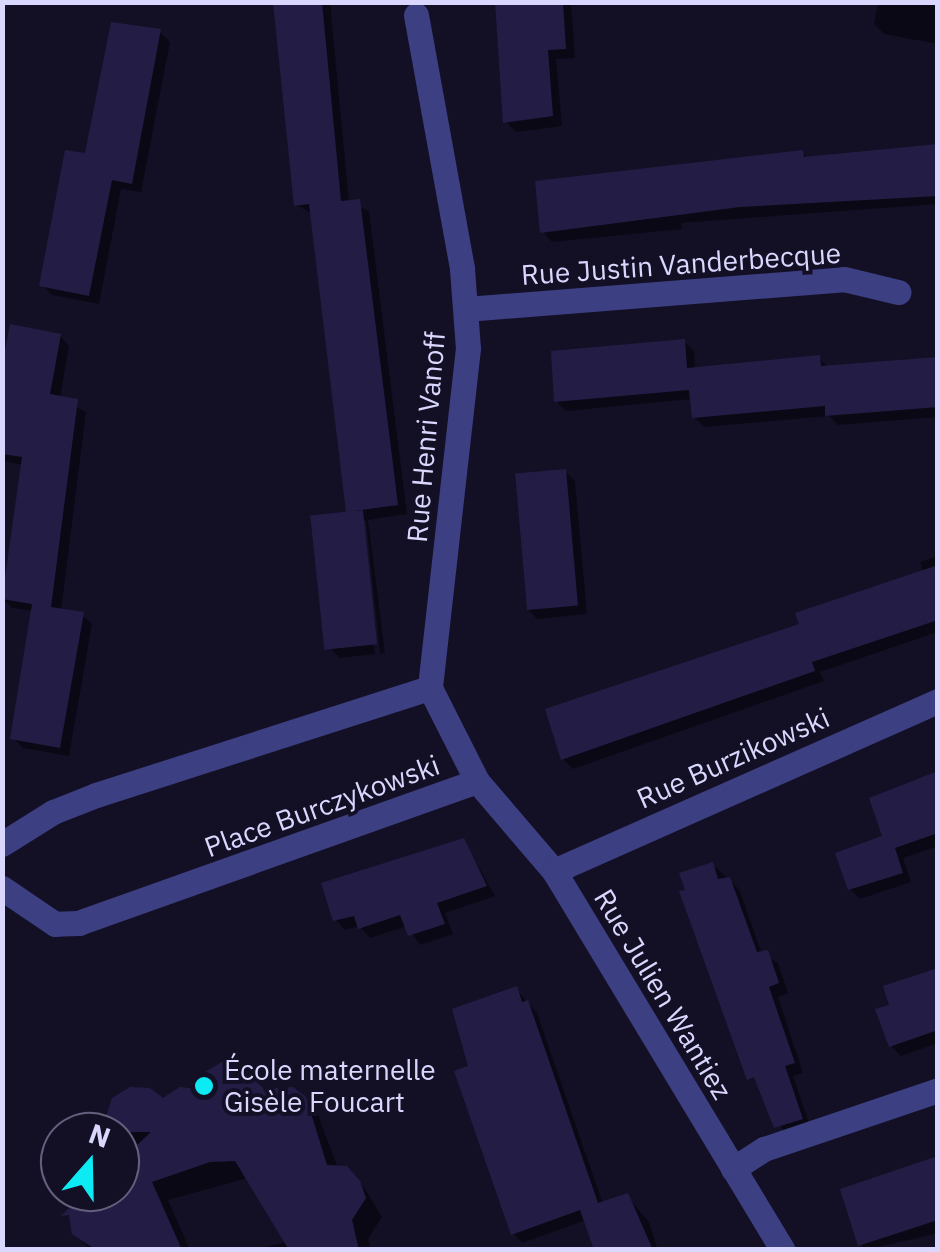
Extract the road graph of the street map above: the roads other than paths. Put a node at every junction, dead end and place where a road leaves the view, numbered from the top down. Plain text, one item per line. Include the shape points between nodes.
1 (416, 16) dead end
2 (898, 292) dead end
3 (466, 309) junction
4 (430, 688) junction
5 (938, 701) edge
6 (477, 781) junction
7 (2, 844) edge
8 (554, 872) junction
9 (2, 888) edge
10 (938, 1090) edge
11 (733, 1169) junction
12 (783, 1250) edge

1 - 3 street, Rue Henri Vanoff
2 - 3 street, Rue Justin Vanderbecque via 844,279
3 - 4 street, Rue Henri Vanoff via 468,348
4 - 6 street, Place Burczykowski
4 - 7 street via 96,796 53,812
5 - 8 street, Rue Burzikowski
6 - 8 street, Rue Julien Wantiez
6 - 9 street, Place Burczykowski via 79,923 54,924
8 - 11 street, Rue Julien Wantiez
10 - 11 street via 764,1149
11 - 12 street, Rue Julien Wantiez

